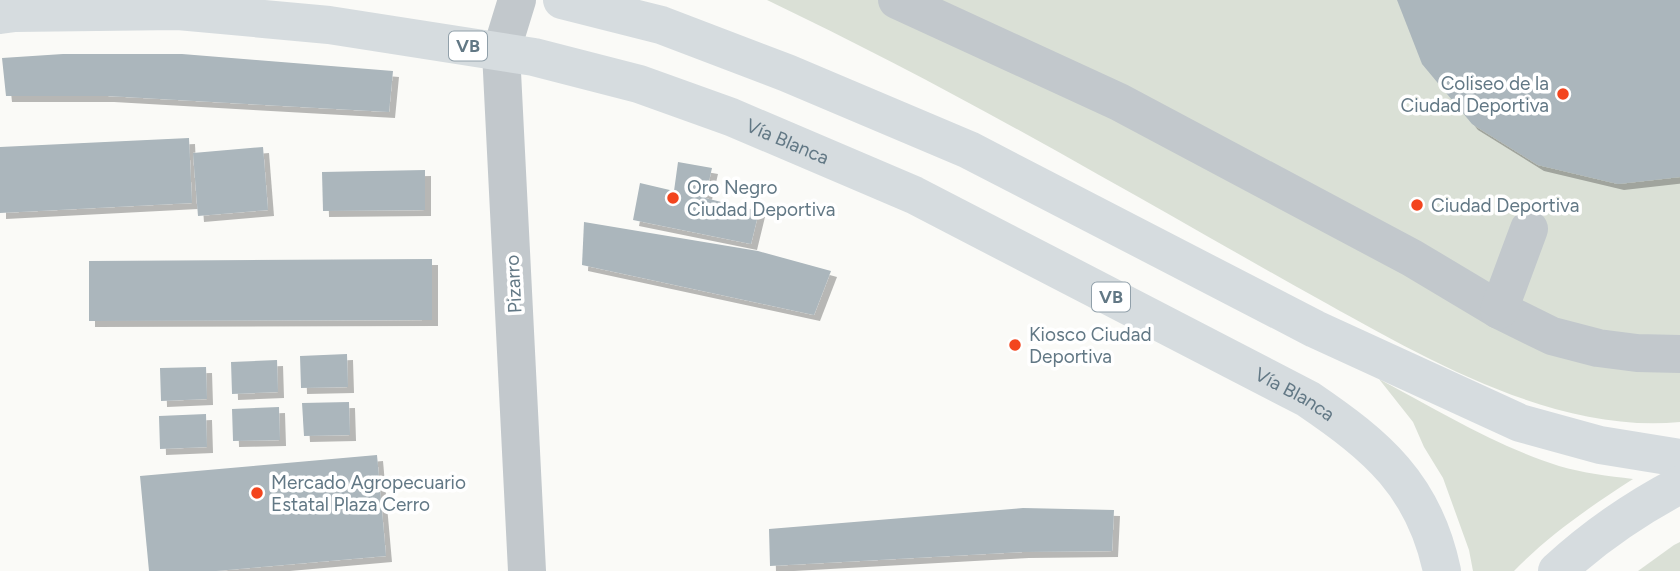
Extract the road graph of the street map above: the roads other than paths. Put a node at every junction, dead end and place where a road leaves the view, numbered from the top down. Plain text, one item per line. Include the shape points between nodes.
1 (517, 0) edge
2 (562, 0) edge
3 (897, 0) edge
4 (0, 15) edge
5 (501, 52) junction
6 (1529, 229) dead end
7 (1499, 310) junction
8 (1680, 354) edge
9 (1680, 458) edge
10 (1680, 485) edge
11 (527, 571) edge
12 (1442, 571) edge
13 (1557, 571) edge

1 - 5 street, Pizarro
2 - 9 main road via 661,24 969,150 1315,329 1520,423 1600,445
3 - 7 street via 1119,102 1412,258
4 - 5 main road, Vía Blanca / VB via 178,11 329,24
5 - 11 street, Pizarro
5 - 12 main road, Vía Blanca / VB via 639,84 731,117 914,195 1308,399 1349,427 1403,479 1429,528
6 - 7 street
7 - 8 street via 1552,336 1598,348
10 - 13 main road via 1605,530

